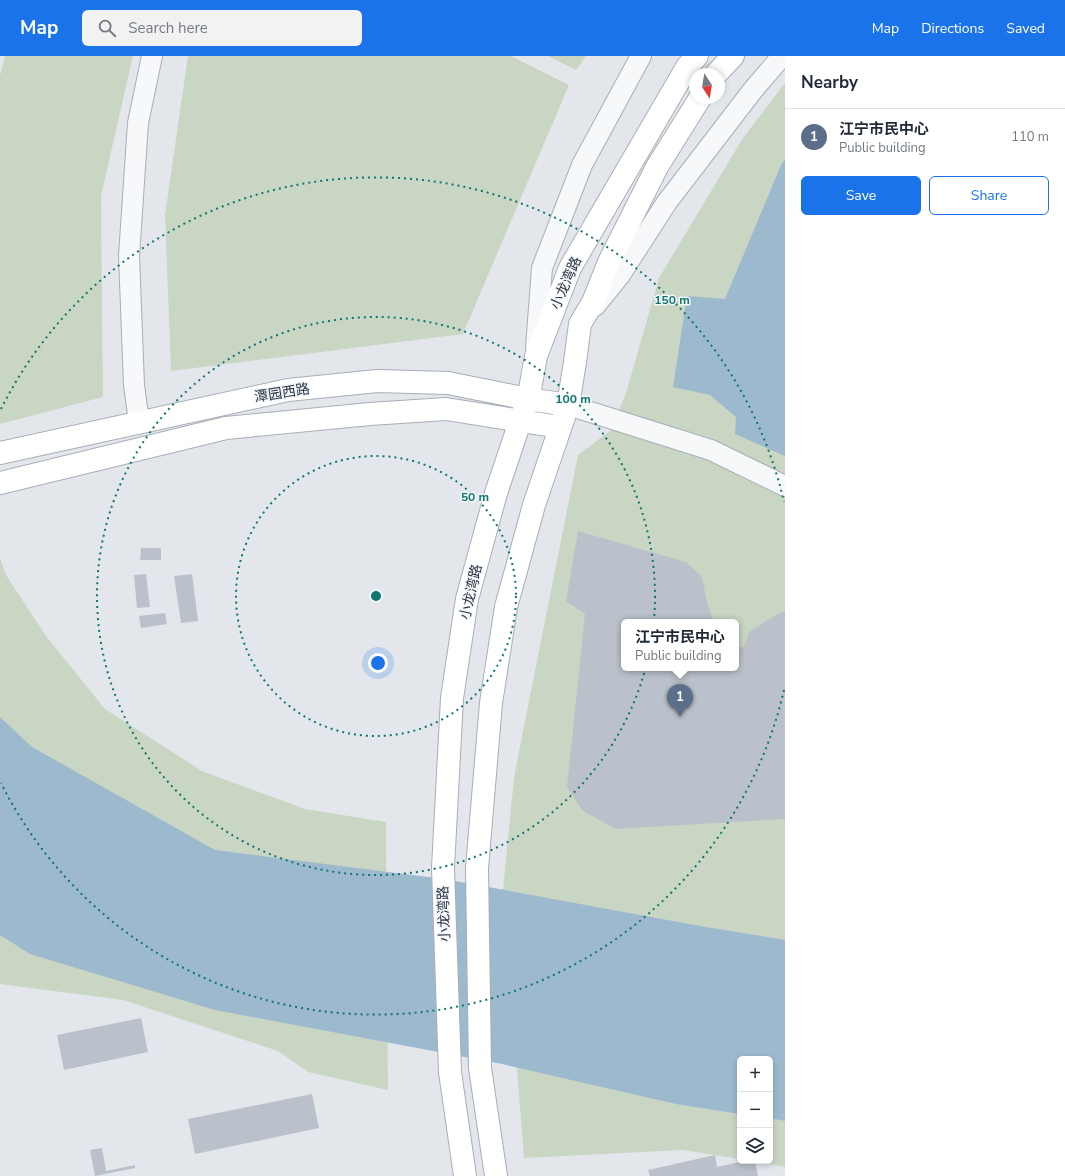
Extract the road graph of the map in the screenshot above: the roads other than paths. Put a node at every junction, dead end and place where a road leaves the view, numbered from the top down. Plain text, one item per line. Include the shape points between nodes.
1 (152, 56) edge
2 (640, 56) edge
3 (697, 56) edge
4 (733, 56) edge
5 (782, 56) edge
6 (722, 68) edge
7 (696, 104) edge
8 (580, 324) junction
9 (536, 356) junction
10 (528, 399) junction
11 (568, 405) junction
12 (520, 421) junction
13 (139, 422) junction
14 (560, 427) junction
15 (0, 453) edge
16 (0, 484) edge
17 (785, 486) edge
18 (465, 1176) edge
19 (496, 1176) edge

1 - 13 street via 138,123 128,256 134,385
2 - 9 street via 582,165 542,268
3 - 9 main road, 小龙湾路 via 687,67 570,268
4 - 6 main road
5 - 8 street via 667,202 620,276
7 - 8 main road via 657,167
8 - 11 main road
9 - 10 main road, 小龙湾路
10 - 11 main road, 潭园西路
10 - 12 main road, 小龙湾路
10 - 13 main road, 潭园西路 via 448,383 377,382 288,390
11 - 14 main road
11 - 17 street via 711,450
12 - 14 main road, 潭园西路
12 - 16 main road, 潭园西路 via 446,409 226,428
12 - 18 main road, 小龙湾路 via 496,493 467,599 452,698 443,868 450,1072
13 - 15 main road, 潭园西路
14 - 19 main road via 534,505 506,607 491,703 477,868 480,1068

